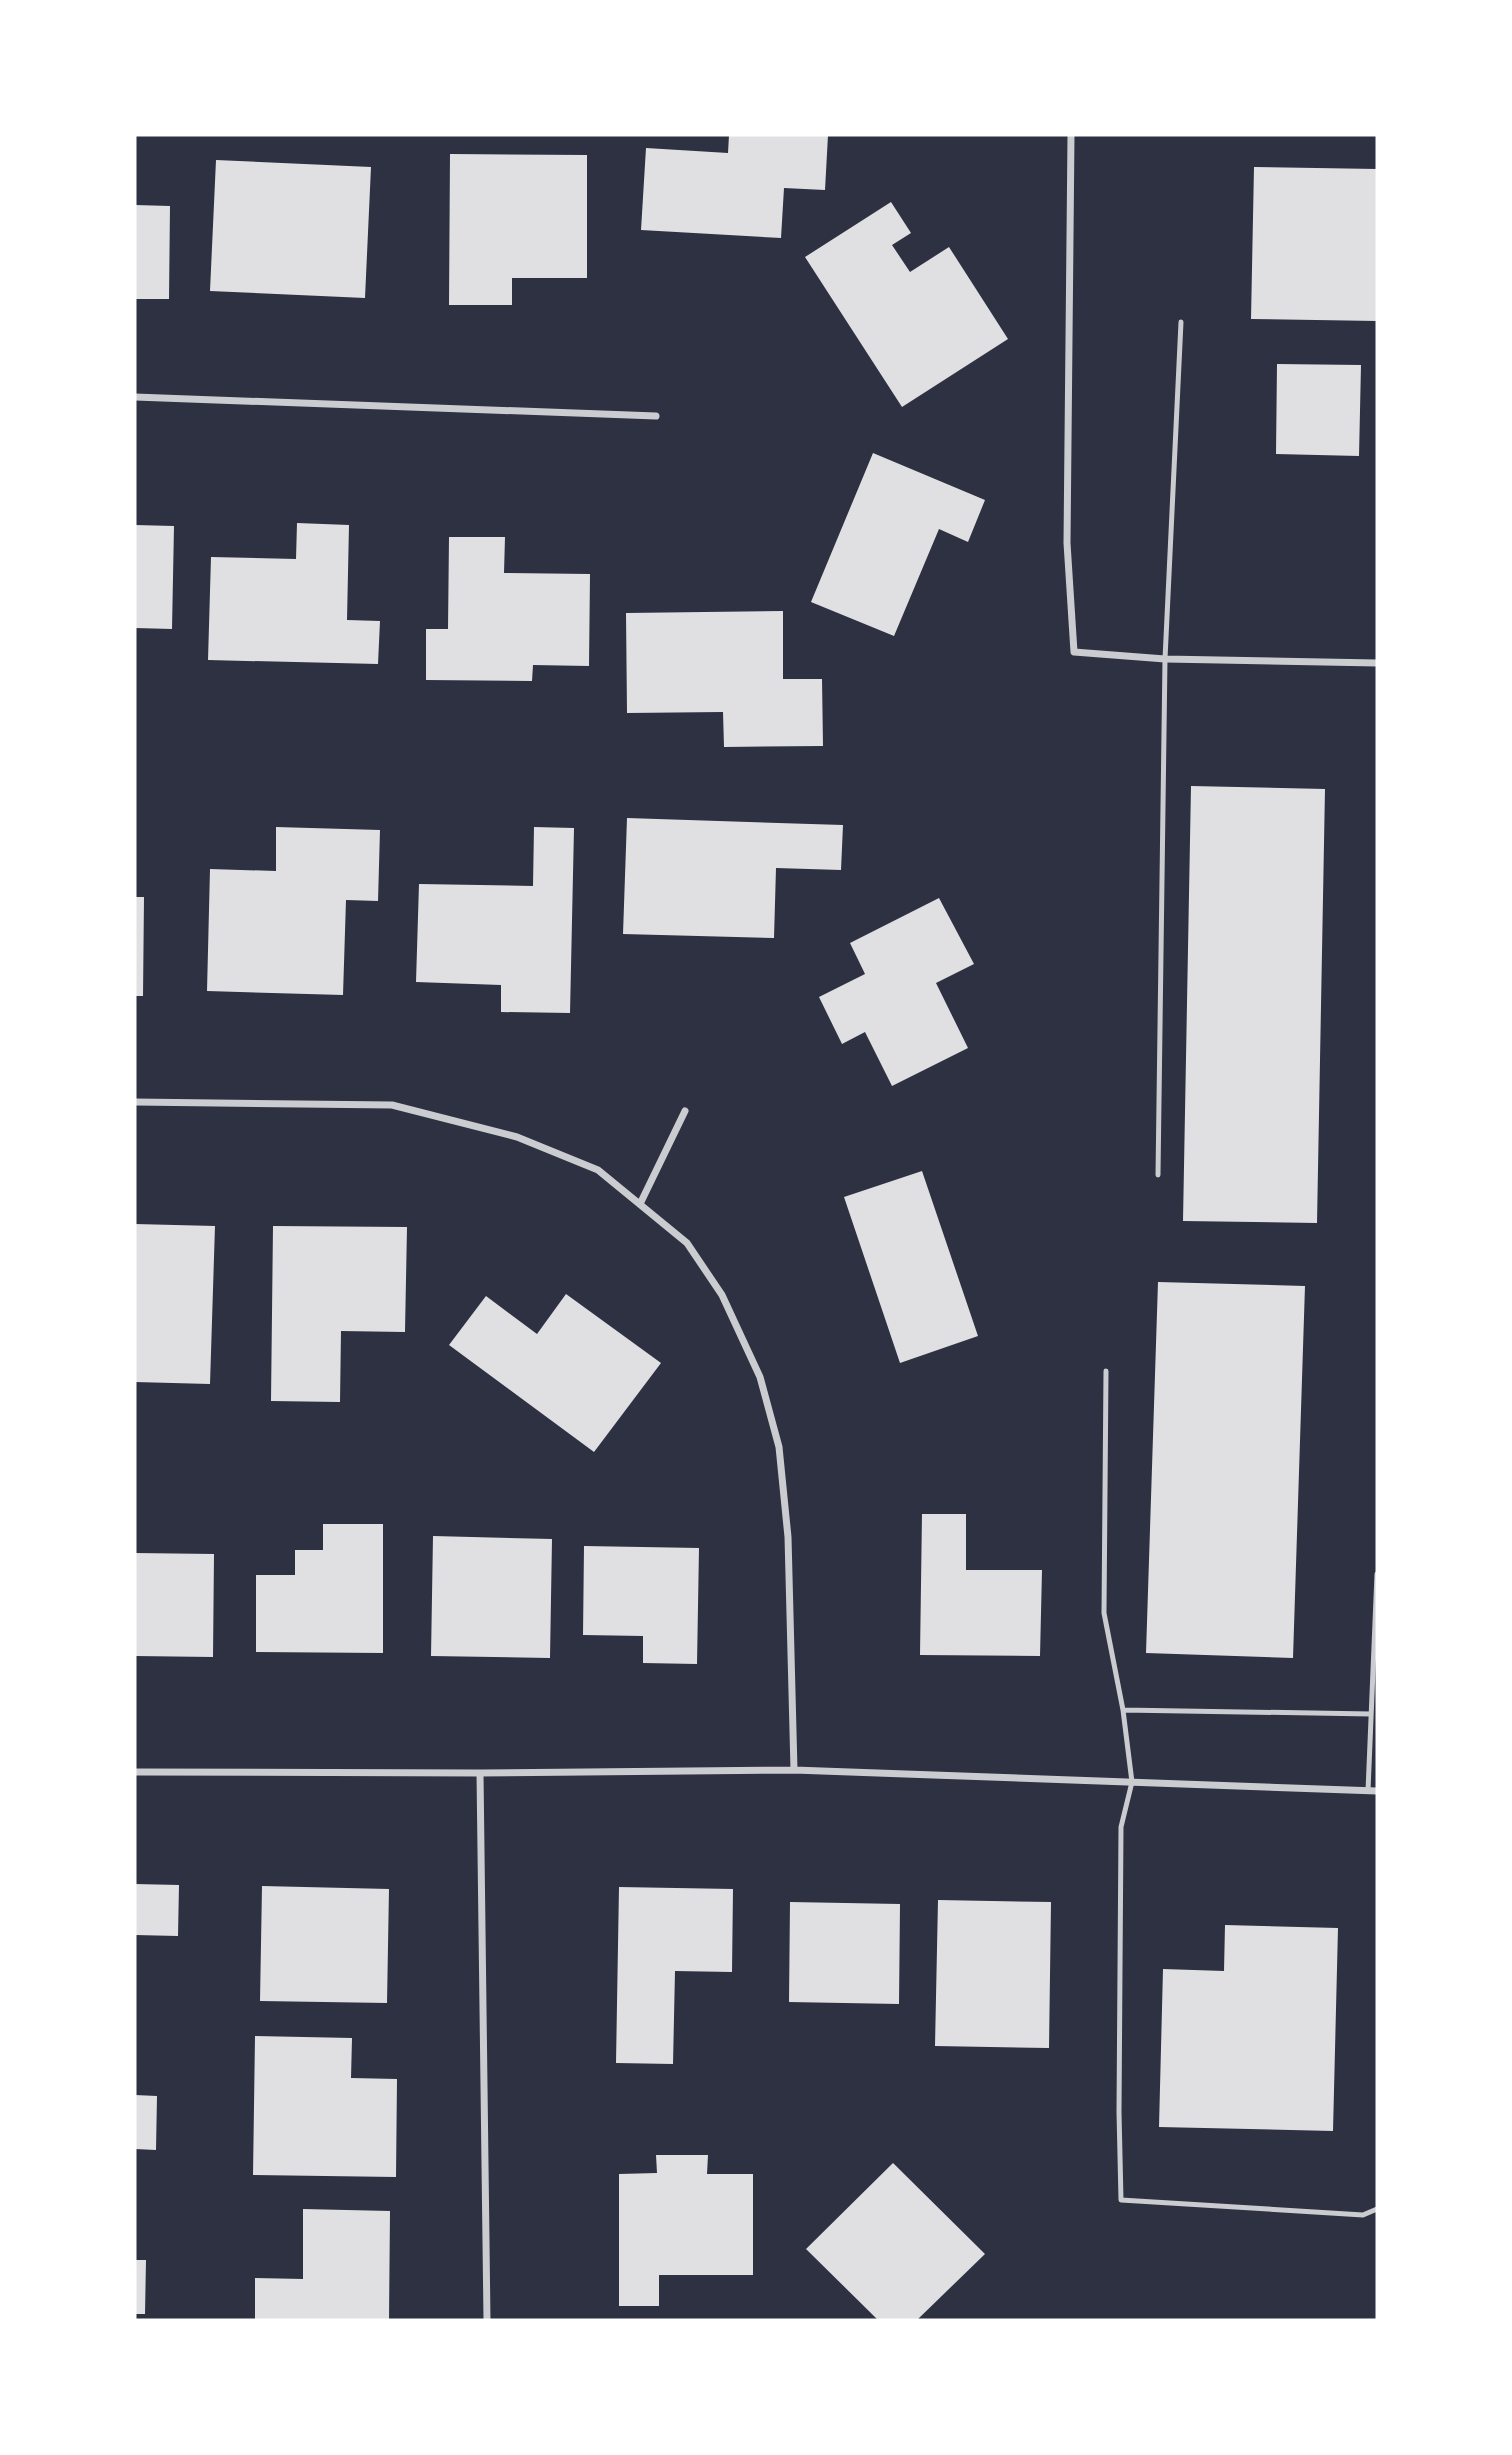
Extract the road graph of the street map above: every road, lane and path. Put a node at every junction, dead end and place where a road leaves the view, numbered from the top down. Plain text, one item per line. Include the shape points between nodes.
1 (1070, 135) edge
2 (1181, 322) dead end
3 (135, 397) edge
4 (656, 416) dead end
5 (1165, 659) junction
6 (1377, 663) edge
7 (135, 1102) edge
8 (685, 1111) dead end
9 (1158, 1175) dead end
10 (640, 1204) junction
11 (1105, 1371) dead end
12 (1377, 1574) edge
13 (1123, 1710) junction
14 (1371, 1714) junction
15 (794, 1770) junction
16 (135, 1772) edge
17 (480, 1773) junction
18 (1132, 1782) junction
19 (1368, 1791) junction
20 (1377, 1791) edge
21 (1377, 2209) edge
22 (487, 2320) edge

1 - 5 street via 1067,543 1074,652
2 - 5 lane
3 - 4 street
5 - 6 street
5 - 9 lane
7 - 10 street via 392,1105 529,1142 598,1170
8 - 10 street
10 - 15 street via 687,1243 722,1295 760,1377 779,1447 788,1537
11 - 13 lane via 1104,1613
12 - 14 lane
13 - 14 lane
13 - 18 lane
14 - 19 lane
15 - 17 street
15 - 18 street
16 - 17 street
17 - 22 street
18 - 19 street
18 - 21 lane via 1121,1827 1121,2200 1363,2215
19 - 20 street

